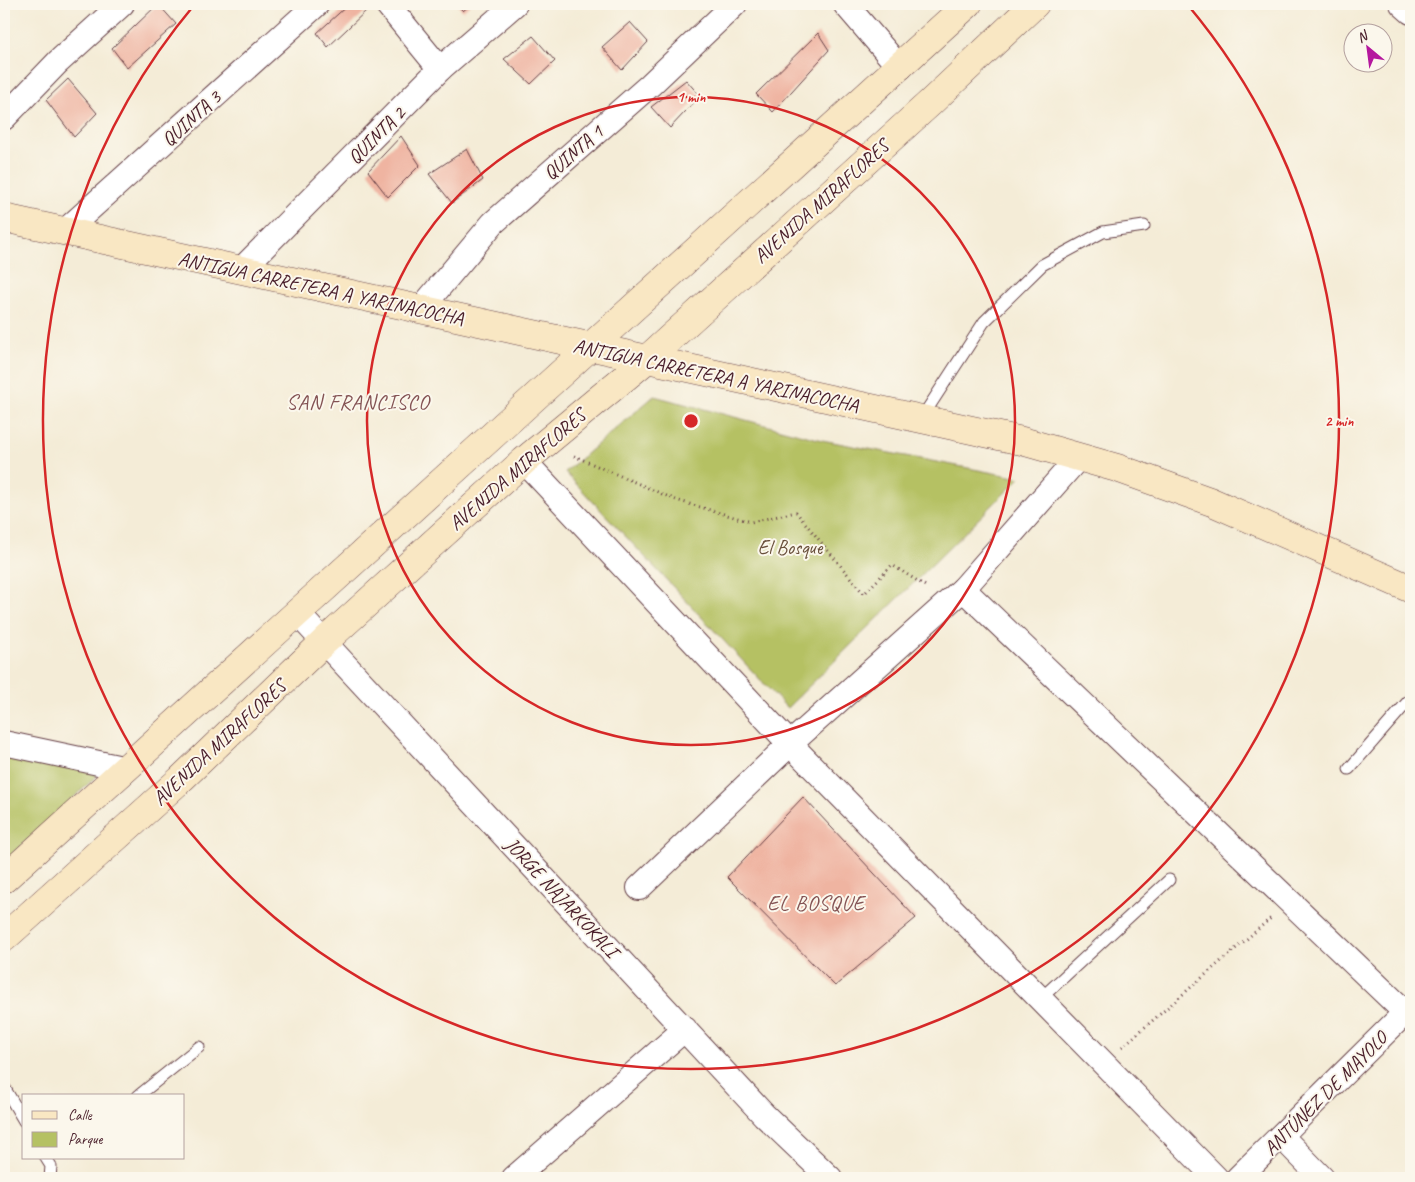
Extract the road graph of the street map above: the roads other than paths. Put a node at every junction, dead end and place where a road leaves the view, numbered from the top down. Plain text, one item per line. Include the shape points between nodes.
1 (122, 4) edge
2 (317, 4) edge
3 (387, 4) edge
4 (515, 4) edge
5 (735, 4) edge
6 (845, 4) edge
7 (968, 4) edge
8 (1035, 4) edge
9 (1402, 4) edge
10 (1411, 12) edge
11 (900, 68) junction
12 (440, 69) junction
13 (4, 118) edge
14 (4, 218) edge
15 (1144, 226) dead end
16 (64, 232) junction
17 (241, 270) junction
18 (420, 310) junction
19 (590, 347) junction
20 (646, 360) junction
21 (921, 420) junction
22 (533, 452) junction
23 (1080, 457) junction
24 (1411, 589) edge
25 (956, 595) junction
26 (296, 613) junction
27 (325, 641) junction
28 (1411, 698) edge
29 (4, 743) edge
30 (790, 744) junction
31 (128, 769) junction
32 (1348, 769) dead end
33 (4, 879) edge
34 (1170, 880) dead end
35 (639, 888) dead end
36 (4, 938) edge
37 (1040, 999) junction
38 (1409, 1010) edge
39 (685, 1029) junction
40 (199, 1047) dead end
41 (4, 1087) edge
42 (140, 1094) edge
43 (22, 1118) edge
44 (1281, 1136) junction
45 (48, 1162) edge
46 (50, 1178) edge
47 (514, 1178) edge
48 (830, 1178) edge
49 (1216, 1178) edge
50 (1238, 1178) edge
51 (1322, 1178) edge

1 - 13 street via 58,62
2 - 16 street, QUINTA 3
3 - 12 street
4 - 12 street, QUINTA 2
5 - 18 street, QUINTA 1 via 650,85 494,223
6 - 11 street
7 - 11 street, AVENIDA MIRAFLORES
8 - 20 street, AVENIDA MIRAFLORES
9 - 10 street
11 - 19 street, AVENIDA MIRAFLORES
12 - 17 street, QUINTA 2
14 - 16 street, ANTIGUA CARRETERA A YARINACOCHA
15 - 21 lane via 1103,232 1042,265 984,322
16 - 17 street, ANTIGUA CARRETERA A YARINACOCHA
17 - 18 street, ANTIGUA CARRETERA A YARINACOCHA
18 - 19 street, ANTIGUA CARRETERA A YARINACOCHA
19 - 20 street, ANTIGUA CARRETERA A YARINACOCHA
19 - 26 street, AVENIDA MIRAFLORES
20 - 21 street, ANTIGUA CARRETERA A YARINACOCHA
20 - 22 street, AVENIDA MIRAFLORES
21 - 23 street, ANTIGUA CARRETERA A YARINACOCHA
22 - 27 street, AVENIDA MIRAFLORES
22 - 30 street
23 - 24 street, ANTIGUA CARRETERA A YARINACOCHA via 1212,502
23 - 25 street
25 - 30 street
25 - 38 street
26 - 27 street, JORGE NAJARKOKALI
26 - 31 street, AVENIDA MIRAFLORES
27 - 36 street, AVENIDA MIRAFLORES via 180,780
27 - 39 street, JORGE NAJARKOKALI
28 - 32 lane
29 - 31 street
30 - 35 street
30 - 37 street
31 - 33 street, AVENIDA MIRAFLORES
34 - 37 lane
37 - 49 street
38 - 44 street, ANTÚNEZ DE MAYOLO
39 - 47 street
39 - 48 street, JORGE NAJARKOKALI via 764,1115
40 - 42 lane
41 - 43 lane
44 - 50 street, ANTÚNEZ DE MAYOLO
44 - 51 street
45 - 46 lane

